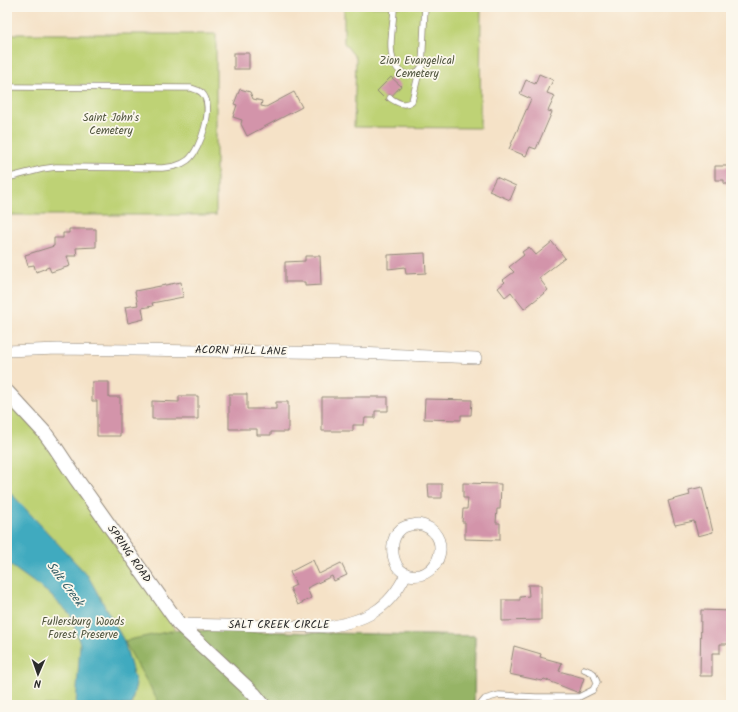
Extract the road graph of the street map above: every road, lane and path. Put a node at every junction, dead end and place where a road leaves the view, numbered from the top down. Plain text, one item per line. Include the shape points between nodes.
1 (394, 7) edge
2 (425, 7) edge
3 (419, 72) junction
4 (7, 87) edge
5 (390, 98) dead end
6 (7, 178) edge
7 (7, 351) edge
8 (476, 358) dead end
9 (7, 392) edge
10 (406, 574) junction
11 (179, 624) junction
12 (584, 669) dead end
13 (263, 705) edge
14 (480, 705) edge

1 - 3 lane via 391,46 393,60 404,74
2 - 3 lane via 424,56
3 - 5 lane via 412,101 403,104
4 - 6 lane via 191,88 202,93 207,109 206,124 195,151 189,159 174,167 69,166 42,169
7 - 8 street, ACORN HILL LANE via 58,349 358,353
9 - 11 street, SPRING ROAD via 44,432
10 - 10 street via 414,576 430,570 439,556 440,541 425,525 409,525 401,529 392,545 395,562
10 - 11 street, SALT CREEK CIRCLE via 396,592 385,604 359,620 343,624
11 - 13 street, SPRING ROAD
12 - 14 lane via 593,674 597,682 593,690 579,697 499,695 485,699

